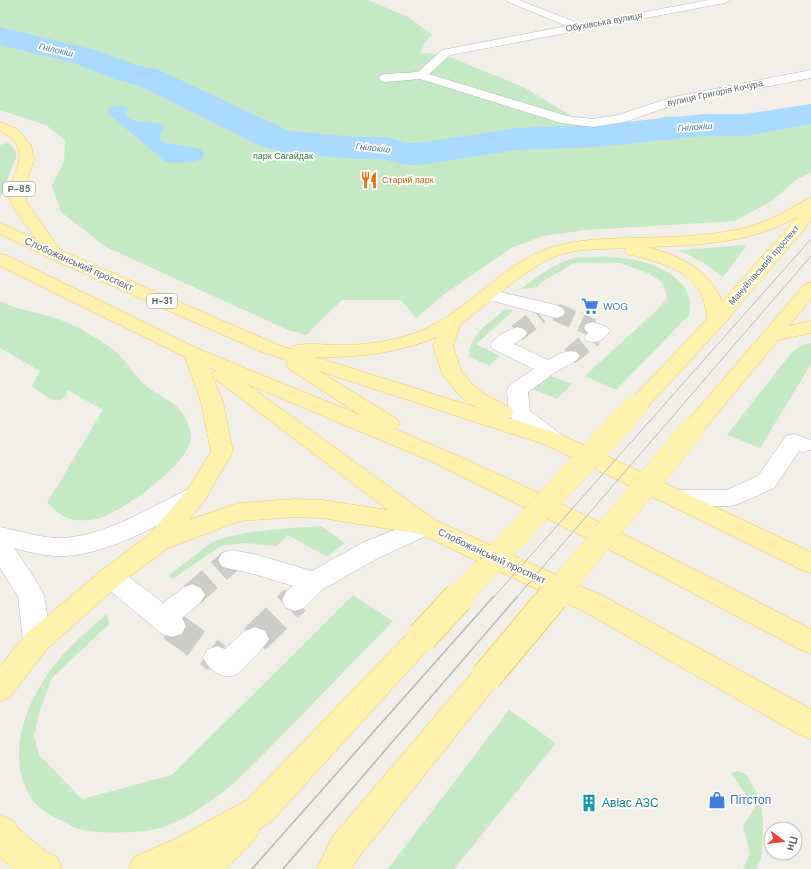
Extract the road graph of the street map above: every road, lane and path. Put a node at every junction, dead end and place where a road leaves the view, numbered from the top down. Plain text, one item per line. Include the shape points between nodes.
1 (511, 0) edge
2 (725, 0) edge
3 (645, 3) dead end
4 (666, 11) junction
5 (578, 27) junction
6 (811, 74) edge
7 (421, 75) junction
8 (385, 78) dead end
9 (0, 126) edge
10 (811, 203) edge
11 (811, 211) edge
12 (0, 228) edge
13 (590, 245) junction
14 (55, 254) junction
15 (0, 259) edge
16 (0, 273) edge
17 (811, 288) edge
18 (488, 294) junction
19 (96, 305) junction
20 (548, 312) tunnel mouth
21 (717, 320) junction
22 (452, 322) junction
23 (811, 327) edge
24 (517, 333) tunnel mouth
25 (770, 336) junction
26 (269, 348) junction
27 (194, 354) junction
28 (570, 356) tunnel mouth
29 (548, 368) junction
30 (554, 440) junction
31 (803, 445) dead end
32 (443, 458) junction
33 (196, 495) junction
34 (675, 498) junction
35 (426, 526) junction
36 (0, 536) edge
37 (159, 541) junction
38 (0, 548) edge
39 (231, 560) dead end
40 (811, 562) edge
41 (111, 577) junction
42 (314, 582) junction
43 (192, 595) tunnel mouth
44 (295, 600) tunnel mouth
45 (254, 639) tunnel mouth
46 (37, 641) junction
47 (811, 642) edge
48 (217, 658) tunnel mouth
49 (0, 688) edge
50 (811, 725) edge
51 (259, 811) junction
52 (0, 832) edge
53 (335, 862) edge
54 (45, 869) edge
55 (146, 869) edge
56 (203, 869) edge

1 - 5 street
2 - 4 street, Обухівська вулиця
3 - 4 street
4 - 5 street, Обухівська вулиця
5 - 7 street, Обухівська вулиця via 446,52
6 - 7 street, вулиця Григорія Кочура via 673,101 620,119 592,123 574,122
7 - 8 street
9 - 14 main road, Р-85 via 12,132 24,145 27,160 19,183 18,201
10 - 13 main road, Н-31 via 755,231 690,240
11 - 21 main road, Мануйлівський проспект
12 - 14 main road, Слобожанський проспект / Н-31
13 - 18 main road, Н-31 via 554,251 538,257 522,266
13 - 21 main road via 637,250 659,255 680,265 698,278 710,294
14 - 26 main road, Слобожанський проспект / Н-31
15 - 19 main road, Слобожанський проспект
16 - 19 main road
17 - 25 main road
18 - 20 street
18 - 22 main road, Н-31
19 - 27 main road, Слобожанський проспект
21 - 51 main road, Мануйлівський проспект, bridge
22 - 26 main road, Н-31 via 401,344 360,351
22 - 30 main road via 443,346 452,374 477,399
23 - 25 main road
24 - 29 street via 500,345
25 - 53 main road, bridge
26 - 30 main road, Слобожанський проспект
26 - 32 main road, Слобожанський проспект
27 - 32 main road, Слобожанський проспект
27 - 33 main road via 212,402 222,452
27 - 35 main road, Слобожанський проспект
28 - 29 street
29 - 30 street via 517,390 520,414
30 - 34 main road, Слобожанський проспект
31 - 34 street via 794,441 766,482 730,498
32 - 47 main road, Слобожанський проспект via 631,549
33 - 36 street via 121,531 86,543 61,547
33 - 37 main road
34 - 40 main road, Слобожанський проспект
35 - 37 main road via 354,513 295,508 238,512
35 - 42 street via 371,550
35 - 50 main road, Слобожанський проспект via 594,604
37 - 41 main road
38 - 46 street via 31,596
39 - 42 street via 254,564
41 - 43 street via 168,622
41 - 46 main road
42 - 44 street
45 - 48 street via 227,665
46 - 49 main road
51 - 55 main road via 189,850
51 - 56 main road, Мануйлівський проспект
52 - 54 main road via 36,866

